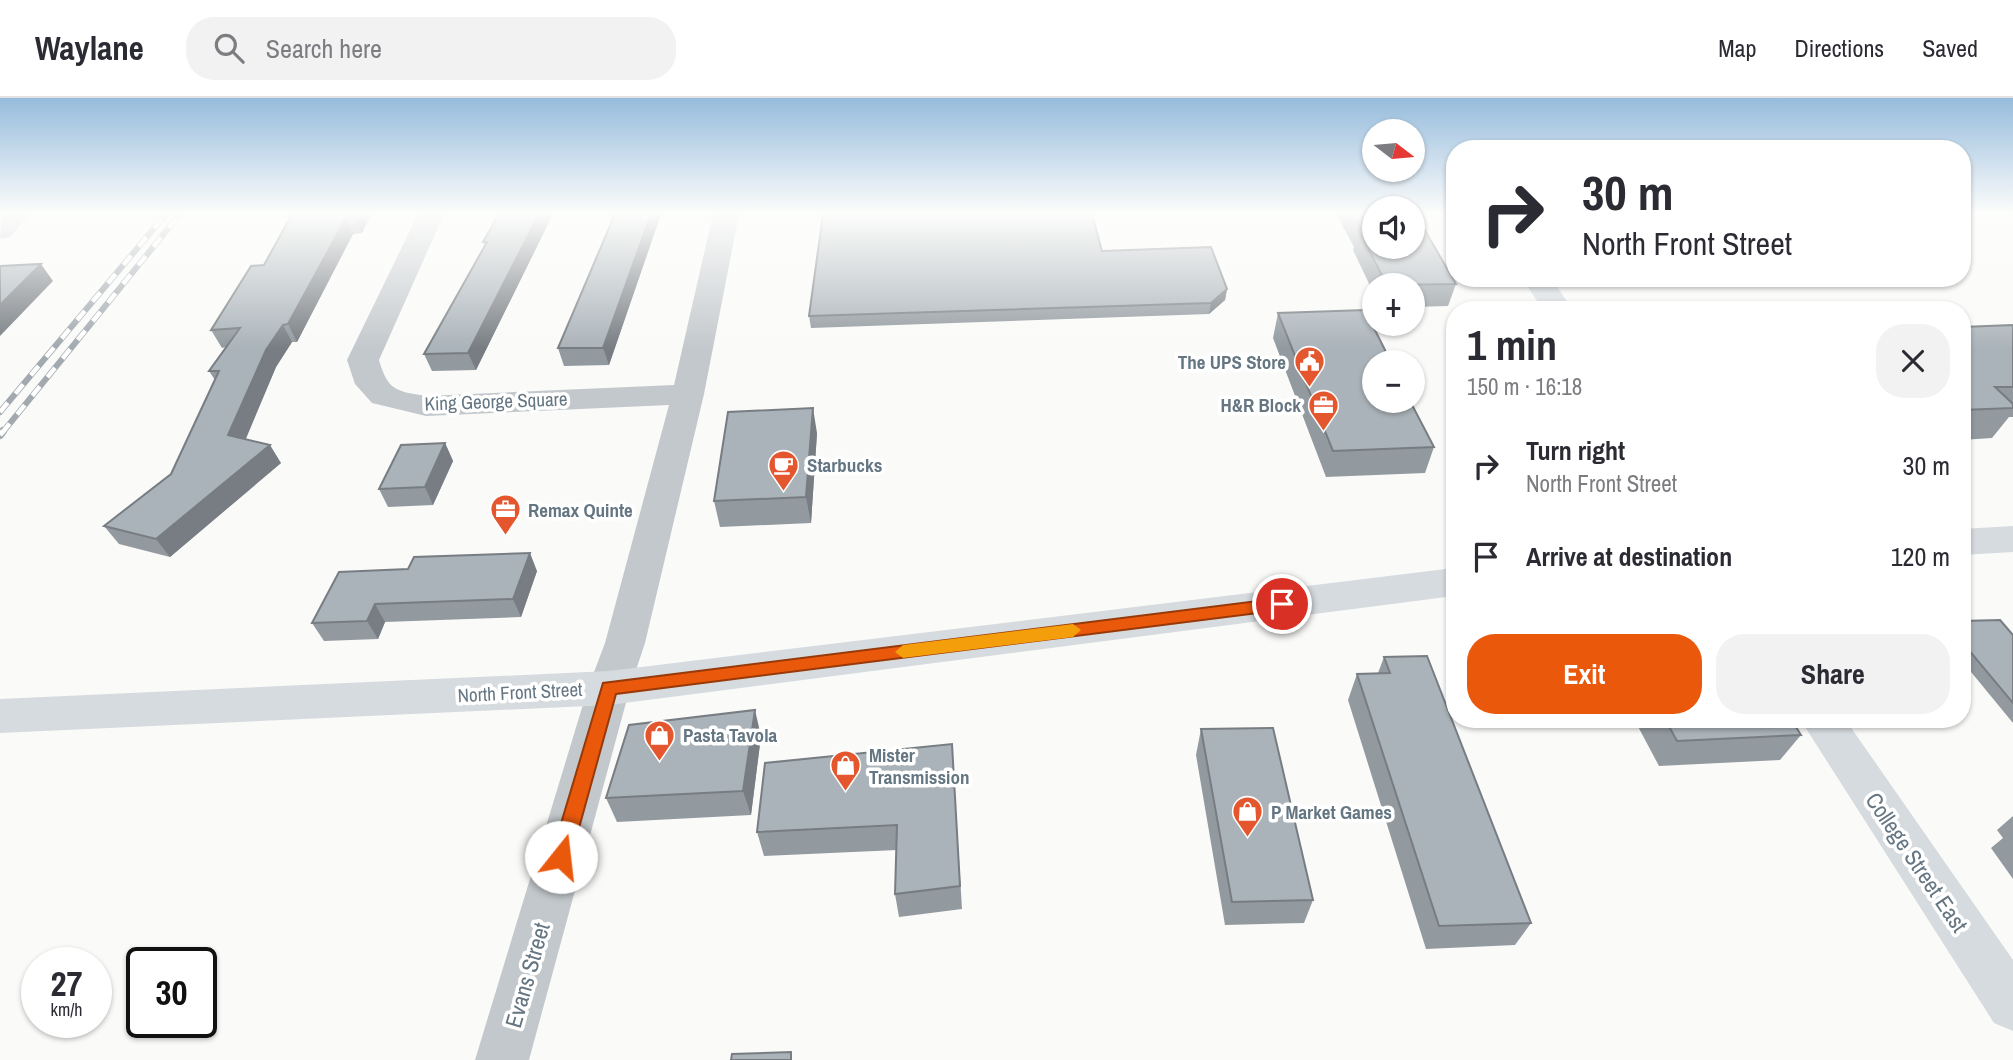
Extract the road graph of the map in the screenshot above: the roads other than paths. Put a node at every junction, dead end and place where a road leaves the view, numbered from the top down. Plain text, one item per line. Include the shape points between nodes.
1 (409, 259) edge
2 (717, 259) edge
3 (688, 394) junction
4 (2013, 539) edge
5 (1971, 541) edge
6 (1446, 583) edge
7 (609, 688) junction
8 (0, 716) edge
9 (1827, 728) edge
10 (2013, 1005) edge
11 (502, 1060) edge

1 - 3 street, King George Square via 363,360 368,382 383,399 426,406
2 - 3 street
3 - 7 street via 625,643
4 - 5 main road
6 - 7 main road, North Front Street
7 - 8 main road, North Front Street
7 - 11 street, Evans Street
9 - 10 main road, College Street East

